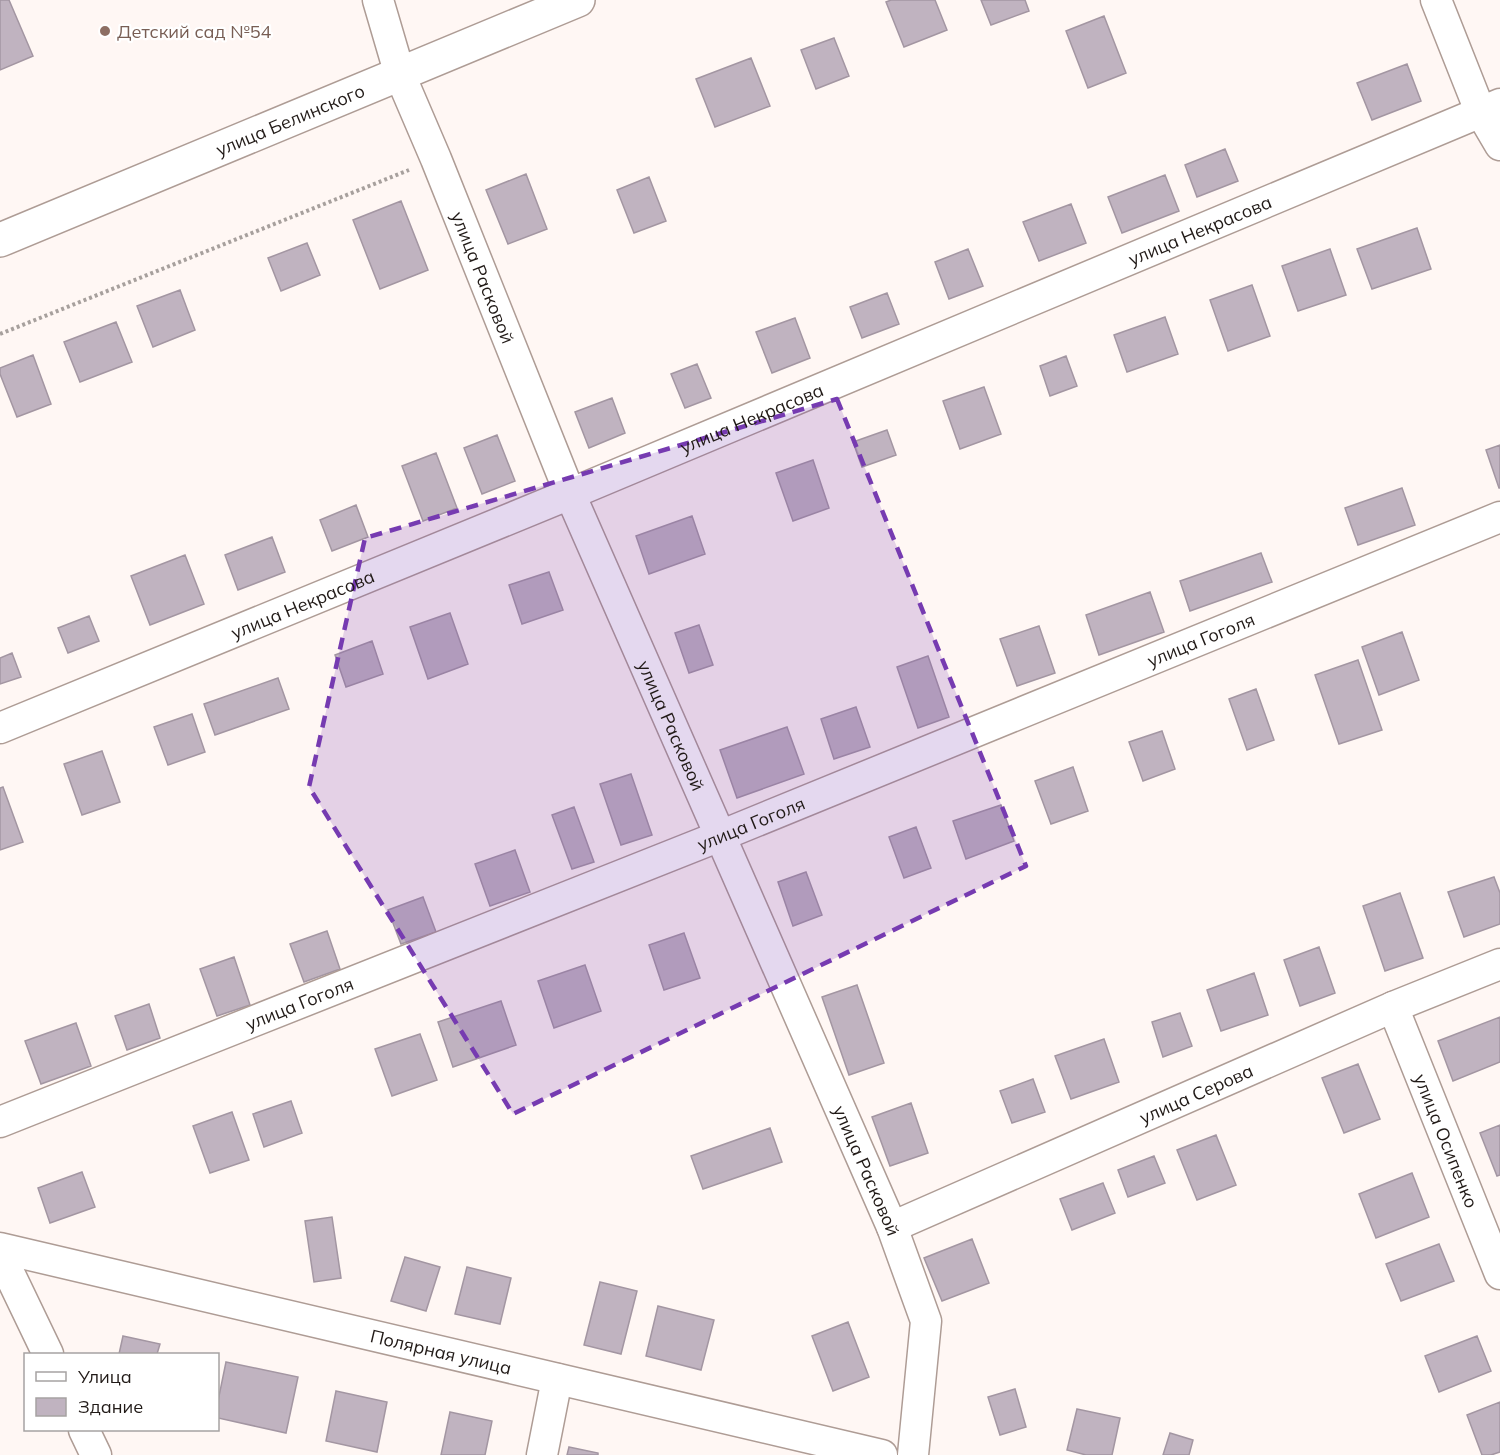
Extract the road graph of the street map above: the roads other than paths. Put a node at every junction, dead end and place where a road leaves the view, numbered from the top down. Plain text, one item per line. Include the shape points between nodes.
1 (378, 0) edge
2 (578, 0) edge
3 (1436, 0) edge
4 (400, 75) junction
5 (1490, 107) edge
6 (1500, 144) edge
7 (0, 240) edge
8 (570, 494) junction
9 (1500, 517) edge
10 (0, 728) edge
11 (720, 836) junction
12 (1500, 964) edge
13 (1393, 1007) junction
14 (0, 1122) edge
15 (892, 1227) junction
16 (0, 1248) edge
17 (0, 1254) edge
18 (1500, 1274) edge
19 (48, 1353) edge
20 (557, 1380) junction
21 (84, 1431) edge
22 (96, 1455) edge
23 (542, 1455) edge
24 (882, 1455) edge
25 (914, 1455) edge

1 - 4 street, улица Расковой
2 - 4 main road, улица Белинского
3 - 5 street
4 - 7 main road, улица Белинского
4 - 8 street, улица Расковой
5 - 6 street
5 - 8 street, улица Некрасова
8 - 10 street, улица Некрасова
8 - 11 street, улица Расковой
9 - 11 street, улица Гоголя
11 - 14 street, улица Гоголя
11 - 15 street, улица Расковой
12 - 13 street, улица Серова
13 - 15 street, улица Серова
13 - 18 street, улица Осипенко
15 - 25 street, улица Расковой via 926,1321
16 - 20 street, Полярная улица
17 - 19 street
20 - 23 street
20 - 24 street, Полярная улица
21 - 22 street

